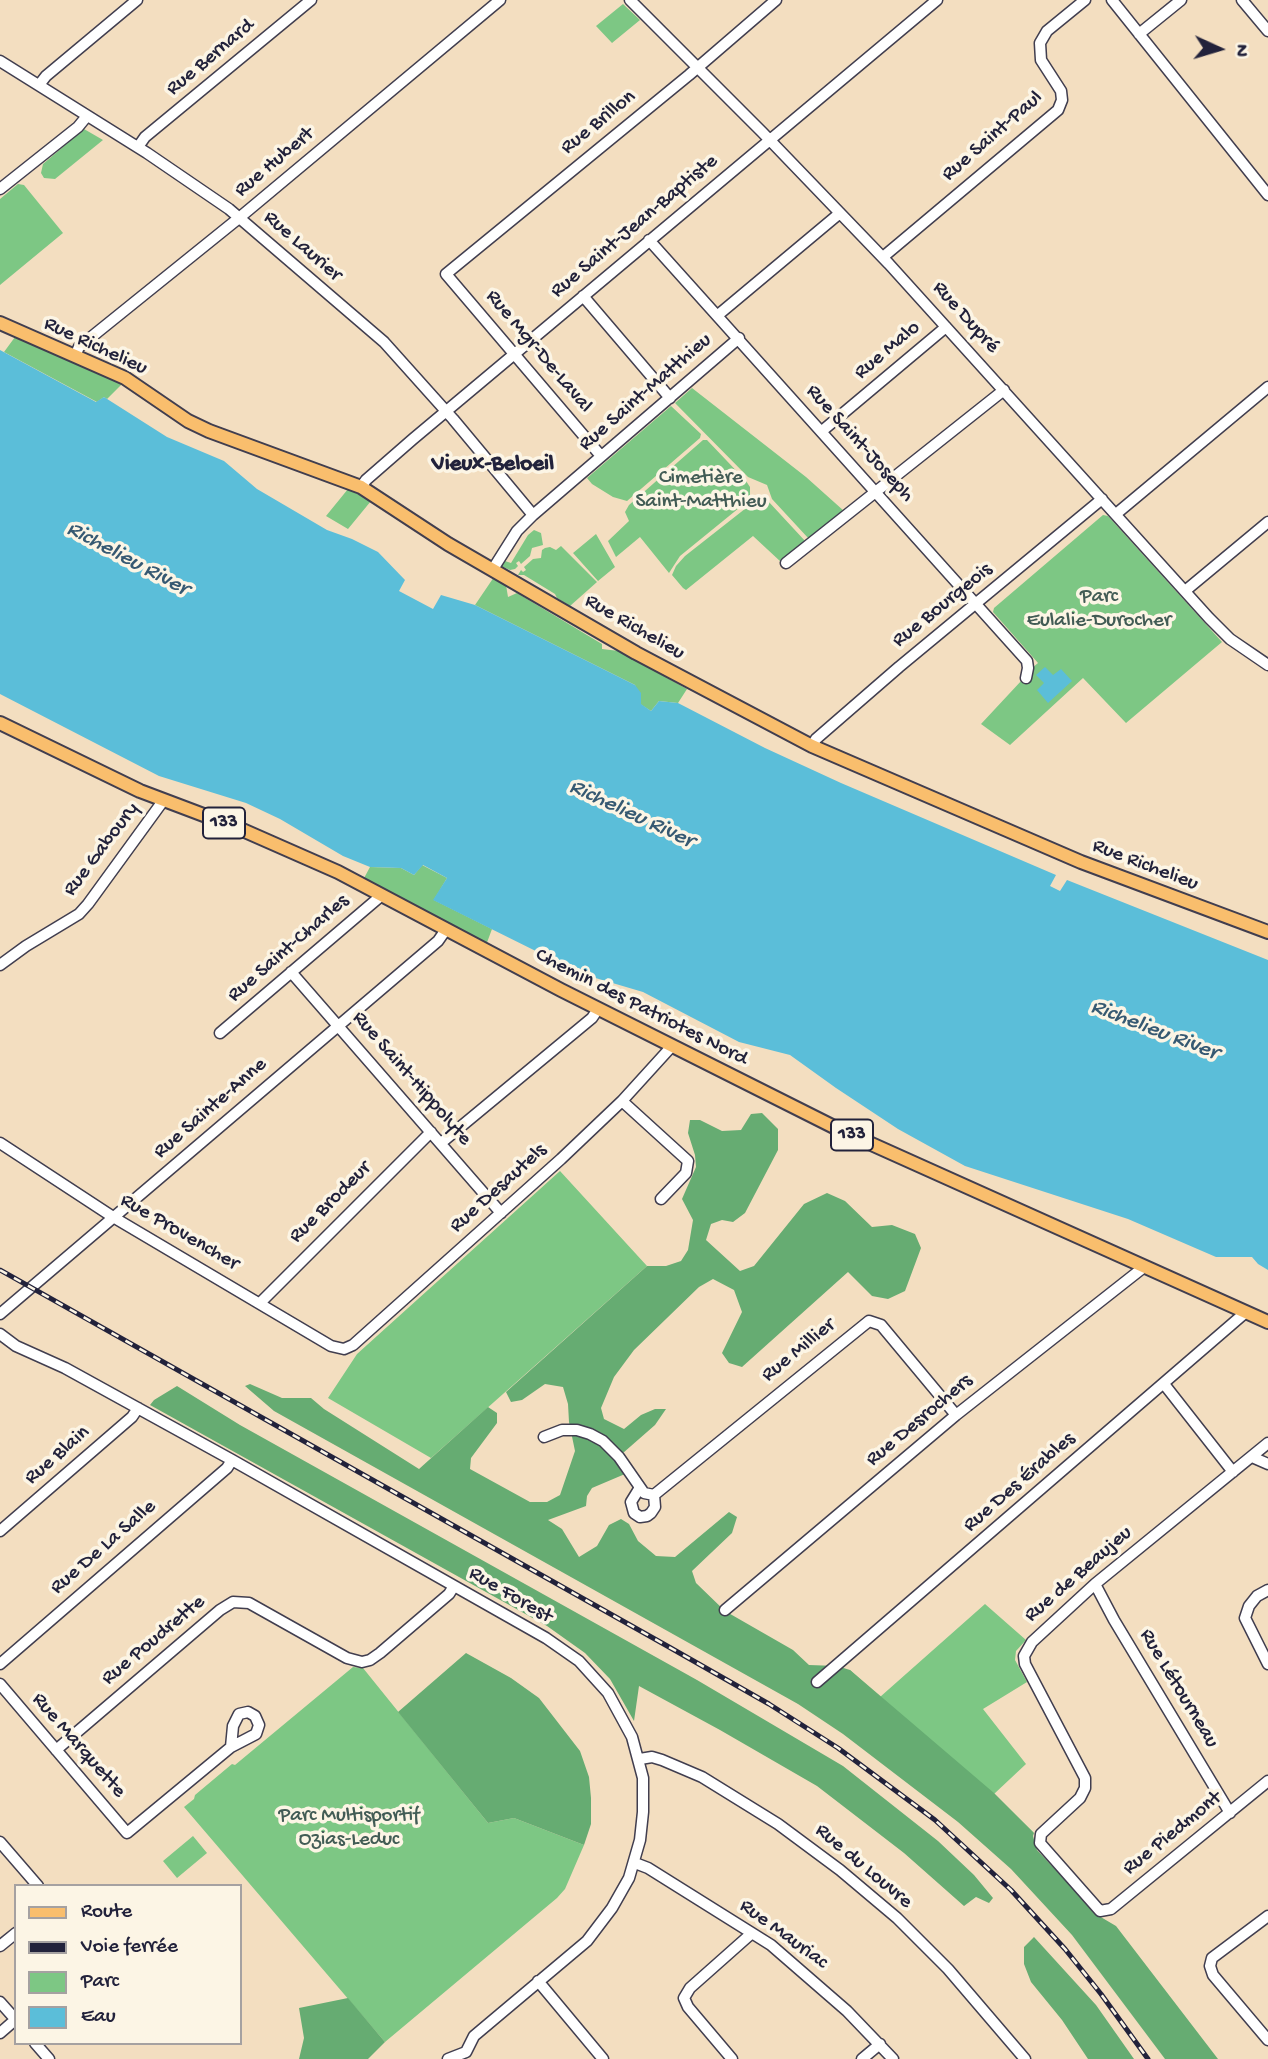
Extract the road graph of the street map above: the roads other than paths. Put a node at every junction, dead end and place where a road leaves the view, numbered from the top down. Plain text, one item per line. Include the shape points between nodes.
1 (137, 0) edge
2 (311, 0) edge
3 (500, 0) edge
4 (648, 0) edge
5 (776, 0) edge
6 (937, 0) edge
7 (1086, 0) edge
8 (1112, 0) edge
9 (1181, 0) edge
10 (1242, 0) edge
11 (634, 4) edge
12 (1268, 31) edge
13 (1139, 34) junction
14 (0, 61) edge
15 (698, 66) junction
16 (39, 85) junction
17 (87, 116) junction
18 (770, 139) junction
19 (138, 147) junction
20 (0, 189) edge
21 (1268, 195) edge
22 (840, 214) junction
23 (239, 218) junction
24 (649, 240) junction
25 (883, 257) junction
26 (446, 274) joint
27 (583, 296) junction
28 (718, 315) junction
29 (0, 323) edge
30 (946, 327) junction
31 (739, 338) junction
32 (514, 354) junction
33 (75, 356) junction
34 (1268, 387) edge
35 (1004, 390) junction
36 (670, 398) junction
37 (445, 412) junction
38 (822, 431) junction
39 (601, 456) junction
40 (361, 487) junction
41 (877, 493) junction
42 (1102, 499) junction
43 (1116, 514) junction
44 (533, 515) junction
45 (1268, 522) edge
46 (786, 563) dead end
47 (493, 569) junction
48 (1185, 591) junction
49 (975, 603) junction
50 (1268, 665) edge
51 (1026, 678) dead end
52 (0, 723) edge
53 (812, 746) junction
54 (163, 801) junction
55 (382, 895) junction
56 (445, 930) junction
57 (1268, 932) edge
58 (0, 965) edge
59 (291, 972) junction
60 (598, 1009) junction
61 (338, 1026) junction
62 (220, 1033) dead end
63 (672, 1046) junction
64 (622, 1101) junction
65 (431, 1132) junction
66 (0, 1143) edge
67 (441, 1143) junction
68 (661, 1199) dead end
69 (501, 1213) junction
70 (113, 1217) junction
71 (1144, 1267) junction
72 (260, 1303) junction
73 (1246, 1312) junction
74 (0, 1314) edge
75 (1268, 1322) edge
76 (0, 1334) edge
77 (342, 1349) joint
78 (1164, 1384) junction
79 (138, 1408) junction
80 (956, 1415) junction
81 (544, 1437) dead end
82 (1268, 1443) edge
83 (1252, 1457) junction
84 (232, 1460) junction
85 (1268, 1464) edge
86 (1233, 1472) junction
87 (639, 1489) junction
88 (654, 1495) junction
89 (0, 1531) edge
90 (1096, 1584) junction
91 (454, 1586) junction
92 (1268, 1590) edge
93 (725, 1611) dead end
94 (0, 1664) edge
95 (1268, 1664) edge
96 (817, 1682) dead end
97 (0, 1684) edge
98 (231, 1746) dead end
99 (56, 1750) junction
100 (640, 1759) junction
101 (1268, 1781) edge
102 (1230, 1813) junction
103 (0, 1842) edge
104 (635, 1863) junction
105 (36, 1884) edge
106 (1100, 1911) joint
107 (1268, 1916) edge
108 (752, 1933) junction
109 (14, 1935) edge
110 (0, 1947) edge
111 (538, 1981) junction
112 (0, 2002) edge
113 (14, 2018) edge
114 (14, 2022) edge
115 (0, 2033) edge
116 (1268, 2040) edge
117 (880, 2044) junction
118 (37, 2045) edge
119 (469, 2056) edge
120 (49, 2059) edge
121 (448, 2059) edge
122 (603, 2059) edge
123 (732, 2059) edge
124 (862, 2059) edge
125 (893, 2059) edge
126 (1025, 2059) edge

1 - 16 street
2 - 19 street, Rue Bernard
3 - 23 street, Rue Hubert
4 - 11 street
5 - 15 street, Rue Brillon
6 - 18 street, Rue Saint-Jean-Baptiste
7 - 25 street, Rue Saint-Paul via 1047,31 1040,43 1041,60 1061,91 1058,110
8 - 13 street
9 - 13 street
10 - 12 street
11 - 15 street, Rue Dupré
13 - 21 street
14 - 16 street, Rue Laurier
15 - 18 street, Rue Dupré
15 - 26 street, Rue Brillon
16 - 17 street, Rue Laurier
17 - 19 street, Rue Laurier
17 - 20 street
18 - 22 street, Rue Dupré
18 - 24 street, Rue Saint-Jean-Baptiste
19 - 23 street, Rue Laurier
22 - 25 street, Rue Dupré
22 - 28 street, Rue Saint-Matthieu
23 - 33 street, Rue Hubert via 79,347
23 - 37 street, Rue Laurier via 384,342
24 - 27 street, Rue Saint-Jean-Baptiste
24 - 28 street, Rue Saint-Joseph
25 - 30 street, Rue Dupré
26 - 32 street, Rue Mgr-De-Laval
27 - 32 street, Rue Saint-Jean-Baptiste
27 - 36 street
28 - 31 street, Rue Saint-Joseph
29 - 33 main road, Rue Richelieu
30 - 35 street, Rue Dupré
30 - 38 street, Rue Malo
31 - 36 street, Rue Saint-Matthieu
31 - 38 street, Rue Saint-Joseph
32 - 37 street, Rue Saint-Jean-Baptiste
32 - 39 street, Rue Mgr-De-Laval
33 - 40 main road, Rue Richelieu via 130,381 207,430
34 - 43 street
35 - 41 street
35 - 42 street, Rue Dupré
36 - 39 street, Rue Saint-Matthieu
37 - 40 street, Rue Saint-Jean-Baptiste
37 - 44 street, Rue Laurier
38 - 41 street, Rue Saint-Joseph
39 - 44 street, Rue Saint-Matthieu
40 - 47 main road, Rue Richelieu
41 - 46 street
41 - 49 street, Rue Saint-Joseph
42 - 43 street, Rue Dupré
42 - 49 street, Rue Bourgeois
43 - 48 street, Rue Dupré
44 - 47 street, Rue Saint-Matthieu
45 - 48 street
47 - 53 main road, Rue Richelieu via 636,653
48 - 50 street, Rue Dupré via 1230,639
49 - 51 street, Rue Saint-Joseph via 1027,661
49 - 53 street, Rue Bourgeois
52 - 54 main road, Chemin des Patriotes Nord / 133
53 - 57 main road, Rue Richelieu via 1081,862
54 - 55 main road, Chemin des Patriotes Nord / 133 via 271,842
54 - 58 street, Rue Gaboury via 79,914
55 - 56 main road, Chemin des Patriotes Nord / 133
55 - 59 street, Rue Saint-Charles
56 - 60 main road, Chemin des Patriotes Nord / 133
56 - 61 street, Rue Sainte-Anne via 438,941
59 - 61 street, Rue Saint-Hippolyte
59 - 62 street, Rue Saint-Charles
60 - 63 main road, Chemin des Patriotes Nord / 133
60 - 67 street
61 - 65 street, Rue Saint-Hippolyte
61 - 70 street, Rue Sainte-Anne
63 - 64 street, Rue Desautels
63 - 71 main road, Chemin des Patriotes Nord / 133 via 838,1129
64 - 68 street via 688,1161 686,1172
64 - 69 street, Rue Desautels
65 - 67 street, Rue Saint-Hippolyte
65 - 72 street, Rue Brodeur
66 - 70 street, Rue Provencher
67 - 69 street, Rue Saint-Hippolyte
69 - 77 street, Rue Desautels via 351,1346
70 - 72 street, Rue Provencher
70 - 74 street, Rue Sainte-Anne
71 - 73 main road, Chemin des Patriotes Nord / 133
71 - 80 street, Rue Desrochers
72 - 77 street, Rue Provencher
73 - 75 main road, Chemin des Patriotes Nord / 133
73 - 78 street, Rue Des Érables
76 - 79 street, Rue Forest
78 - 86 street
78 - 96 street, Rue Des Érables
79 - 84 street, Rue Forest
79 - 89 street, Rue Blain
80 - 88 street, Rue Millier via 881,1325 869,1321
80 - 93 street, Rue Desrochers
81 - 87 street, Rue Millier via 577,1430 603,1441
82 - 83 street, Rue de Beaujeu
83 - 85 street
83 - 86 street, Rue de Beaujeu
84 - 91 street, Rue Forest
84 - 94 street, Rue De La Salle
86 - 90 street, Rue de Beaujeu
87 - 88 street
87 - 88 street, Rue Millier via 631,1502 640,1517 655,1507
90 - 102 street, Rue Létourneau
90 - 106 street, Rue de Beaujeu via 1032,1642 1024,1656 1085,1778 1080,1798 1041,1834 1041,1847
91 - 99 street, Rue Poudrette via 380,1653 362,1662 249,1603 233,1602
91 - 100 street, Rue Forest via 579,1661 608,1693
92 - 95 street via 1256,1596 1245,1618
97 - 99 street, Rue Marquette
98 - 99 street, Rue Marquette via 127,1833
100 - 104 street, Rue Forest via 644,1802
100 - 126 street, Rue du Louvre via 653,1757 702,1777 840,1870 948,1969
101 - 102 street, Rue Piedmont
102 - 106 street, Rue Piedmont via 1111,1909
103 - 105 street
104 - 108 street, Rue Mauriac
104 - 111 street, Rue Forest via 618,1900 596,1930
107 - 116 street via 1212,1958 1210,1966
108 - 117 street, Rue Mauriac via 805,1973
108 - 123 street via 684,1998
109 - 110 street
111 - 119 street, Rue Forest via 474,2036
111 - 122 street
112 - 113 street
114 - 115 street
117 - 124 street
117 - 125 street, Rue Mauriac
118 - 120 street
119 - 121 street, Rue Forest

